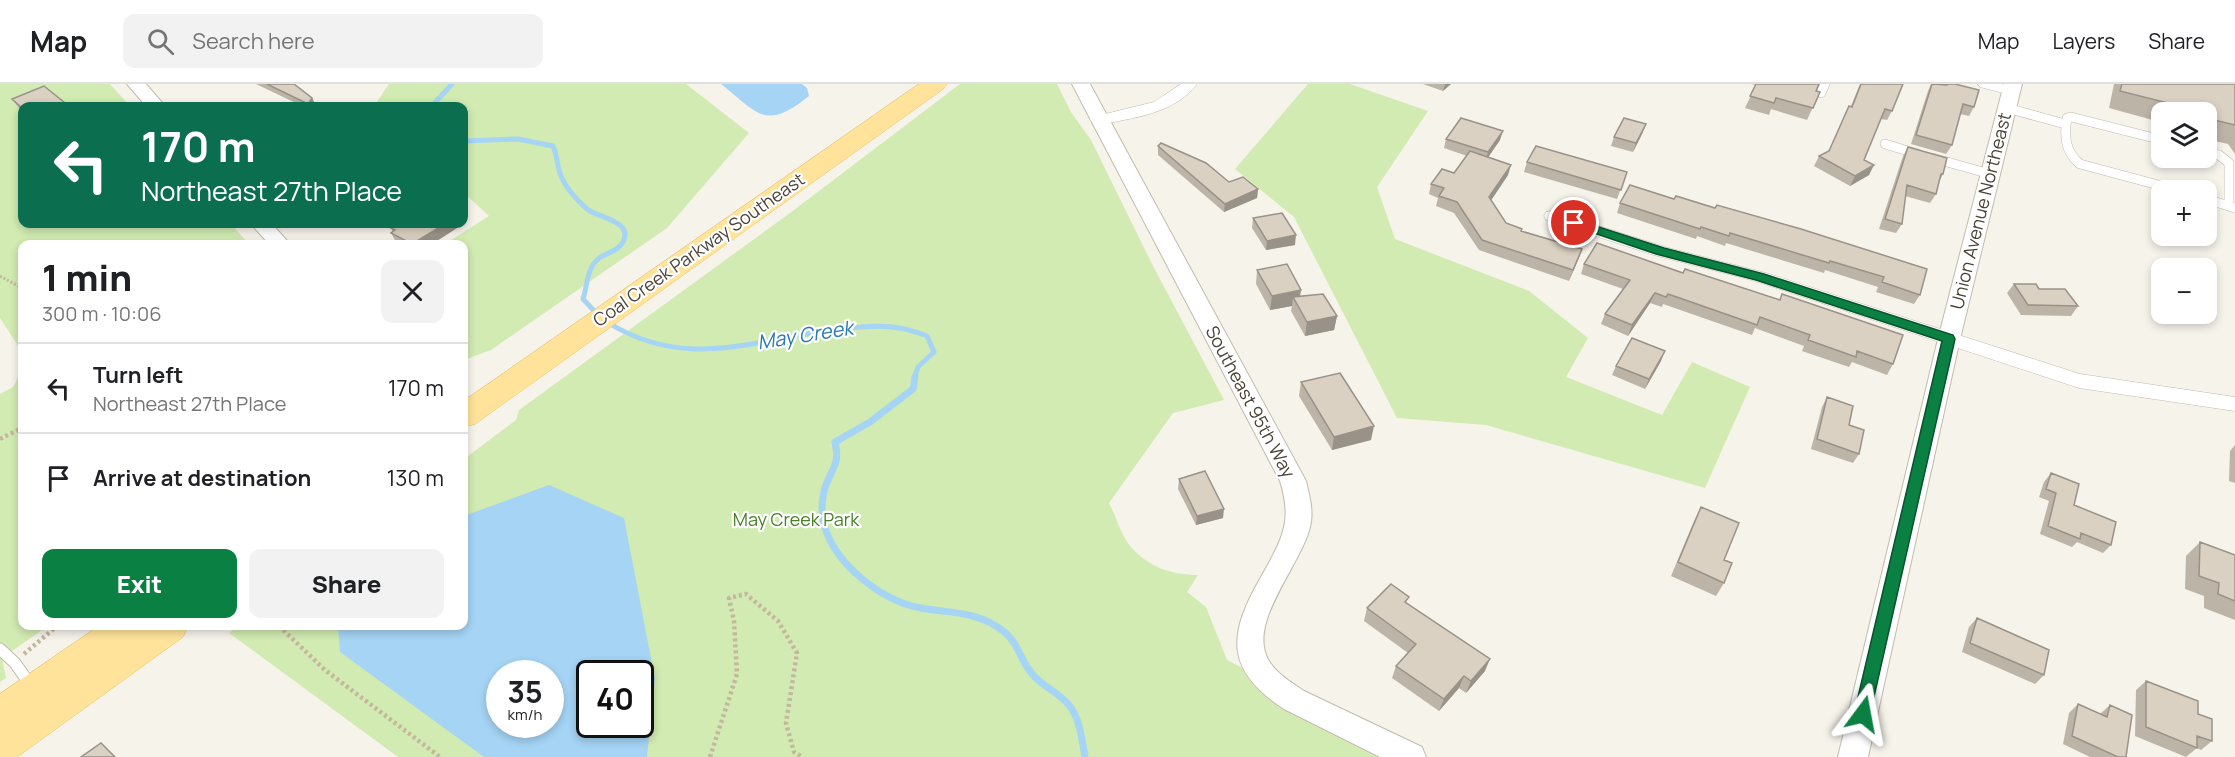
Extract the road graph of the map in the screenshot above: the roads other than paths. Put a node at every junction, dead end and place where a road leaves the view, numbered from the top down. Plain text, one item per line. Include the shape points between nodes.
1 (136, 84) edge
2 (905, 84) edge
3 (935, 84) edge
4 (1081, 84) edge
5 (1190, 84) edge
6 (1825, 84) edge
7 (1985, 84) edge
8 (1821, 93) edge
9 (2010, 94) edge
10 (152, 102) edge
11 (1098, 120) junction
12 (2065, 124) junction
13 (2151, 137) edge
14 (1885, 144) dead end
15 (2217, 155) edge
16 (1990, 174) junction
17 (2151, 183) edge
18 (2217, 202) edge
19 (2232, 206) edge
20 (1552, 216) dead end
21 (265, 228) edge
22 (701, 239) junction
23 (276, 240) edge
24 (1949, 339) junction
25 (504, 376) junction
26 (468, 390) edge
27 (2235, 404) edge
28 (468, 412) edge
29 (119, 630) edge
30 (164, 630) edge
31 (0, 649) edge
32 (24, 676) junction
33 (0, 715) edge
34 (0, 747) edge
35 (1411, 757) edge
36 (1853, 757) edge

1 - 10 street
2 - 22 main road, Coal Creek Parkway Southeast
3 - 22 main road, Coal Creek Parkway Southeast
4 - 11 street, Southeast 95th Way
5 - 11 street via 1176,98 1157,107
6 - 8 lane
7 - 9 street
9 - 12 lane
9 - 16 street, Union Avenue Northeast
11 - 35 street, Southeast 95th Way via 1293,481 1298,497 1297,528 1290,548 1250,625 1248,644 1252,659 1279,690
12 - 13 lane via 2067,118 2078,118
12 - 17 lane via 2069,155 2080,164
14 - 16 lane
15 - 19 lane via 2229,163
16 - 24 street, Union Avenue Northeast
18 - 19 lane
20 - 24 street via 1660,251 1760,277
21 - 23 street
22 - 25 main road, Coal Creek Parkway Southeast
24 - 27 street via 2079,381
24 - 36 street, Union Avenue Northeast
25 - 26 main road, Coal Creek Parkway Southeast
25 - 28 main road, Coal Creek Parkway Southeast
29 - 32 main road
30 - 34 main road
31 - 32 lane
32 - 33 main road

